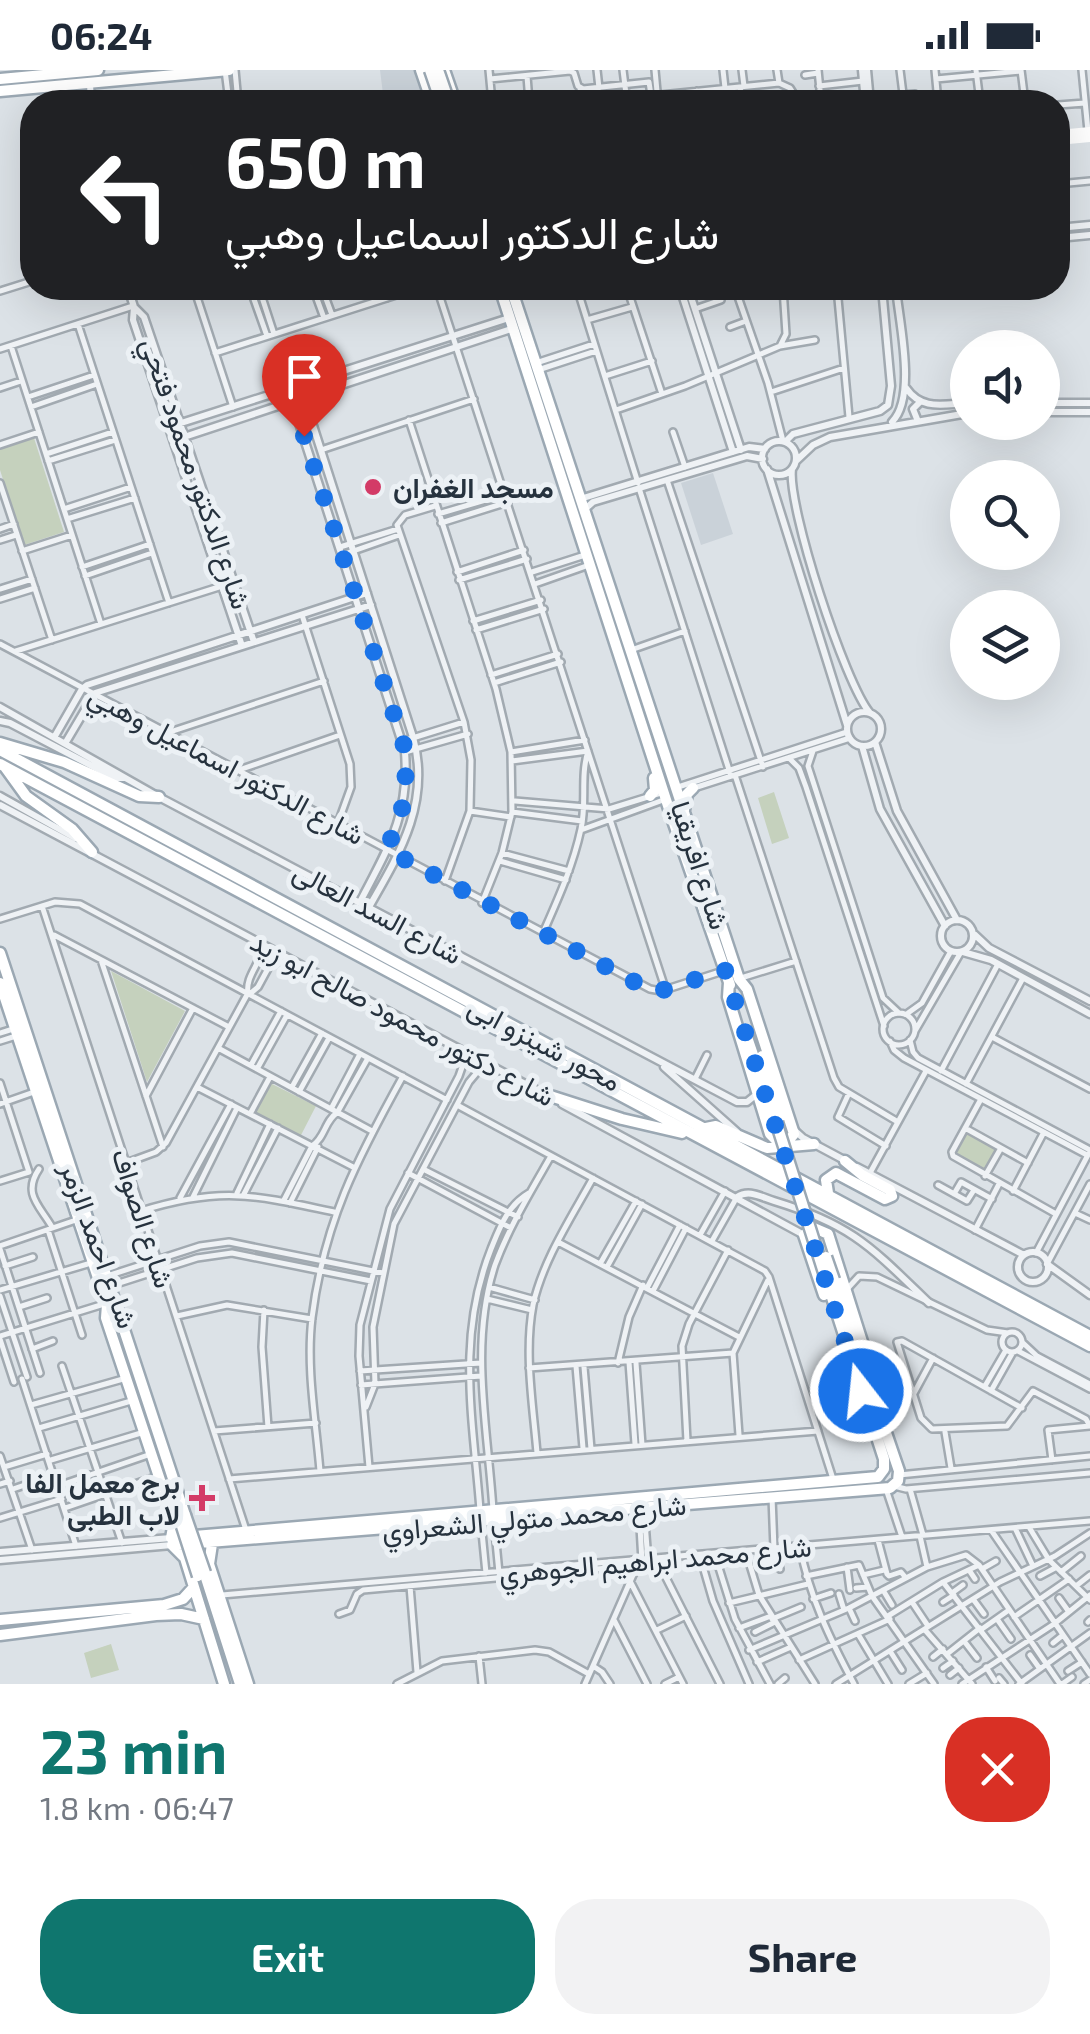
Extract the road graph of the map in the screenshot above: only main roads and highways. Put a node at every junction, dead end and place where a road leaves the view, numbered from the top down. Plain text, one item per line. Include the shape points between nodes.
1 (98, 70) edge
2 (230, 70) edge
3 (421, 70) edge
4 (440, 72) edge
5 (7, 75) edge
6 (46, 81) junction
7 (426, 84) junction
8 (428, 90) edge
9 (0, 91) edge
10 (504, 300) edge
11 (516, 300) edge
12 (0, 746) edge
13 (2, 765) edge
14 (671, 774) junction
15 (664, 796) junction
16 (159, 797) road end
17 (683, 810) junction
18 (89, 851) road end
19 (0, 953) edge
20 (731, 977) junction
21 (0, 985) edge
22 (544, 1094) road end
23 (705, 1128) junction
24 (690, 1134) junction
25 (814, 1144) road end
26 (845, 1161) road end
27 (829, 1194) junction
28 (112, 1280) junction
29 (107, 1304) junction
30 (1090, 1336) edge
31 (1090, 1346) edge
32 (867, 1390) junction
33 (549, 1510) junction
34 (192, 1518) junction
35 (174, 1522) junction
36 (206, 1533) junction
37 (253, 1533) junction
38 (172, 1542) junction
39 (212, 1544) junction
40 (208, 1560) junction
41 (188, 1568) junction
42 (194, 1587) junction
43 (178, 1601) junction
44 (181, 1614) junction
45 (204, 1619) junction
46 (0, 1620) edge
47 (0, 1634) edge
48 (228, 1684) edge
49 (244, 1684) edge

1 - 6 main road
2 - 6 main road
3 - 7 main road
4 - 7 main road
5 - 6 main road
6 - 9 main road
7 - 8 main road
10 - 15 main road, شارع افريقيا
11 - 14 main road, شارع افريقيا
12 - 16 main road via 64,762 139,796
12 - 23 main road, محور شينزو ابى
13 - 18 main road
13 - 24 main road, محور شينزو ابى
14 - 15 main road, شارع افريقيا
14 - 17 main road via 692,786
15 - 17 main road, شارع افريقيا
15 - 20 main road, شارع افريقيا
17 - 20 main road, شارع افريقيا
19 - 28 main road, شارع احمد الزمر
20 - 20 main road, شارع افريقيا via 747,989 793,1128 788,1141 773,1138 757,1092 728,997
20 - 32 main road, bridge
21 - 29 main road, شارع احمد الزمر
22 - 24 main road
23 - 25 main road via 716,1126 768,1148
23 - 27 main road, محور شينزو ابى
24 - 31 main road, محور شينزو ابى
26 - 27 main road via 892,1196 886,1199 836,1172 826,1180
27 - 30 main road, محور شينزو ابى
28 - 34 main road, شارع احمد الزمر
28 - 49 main road, bridge
29 - 35 main road, شارع احمد الزمر via 105,1315
29 - 48 main road, bridge
32 - 32 main road via 874,1380 828,1234 814,1228 804,1235 854,1383
32 - 33 main road, شارع محمد متولي الشعراوي via 885,1464 878,1477
32 - 33 main road, شارع محمد متولي الشعراوي via 893,1483 641,1508
33 - 37 main road, شارع محمد متولي الشعراوي
34 - 35 main road
34 - 36 main road, شارع احمد الزمر
35 - 38 main road, شارع احمد الزمر
36 - 37 main road, شارع محمد متولي الشعراوي
36 - 38 main road, شارع محمد متولي الشعراوي
37 - 39 main road, شارع محمد متولي الشعراوي
38 - 39 main road, شارع محمد متولي الشعراوي
38 - 41 main road
39 - 40 main road
40 - 41 main road
40 - 49 main road
41 - 42 main road
42 - 43 main road
42 - 45 main road
43 - 44 main road
43 - 46 main road
44 - 45 main road
44 - 47 main road
45 - 48 main road

